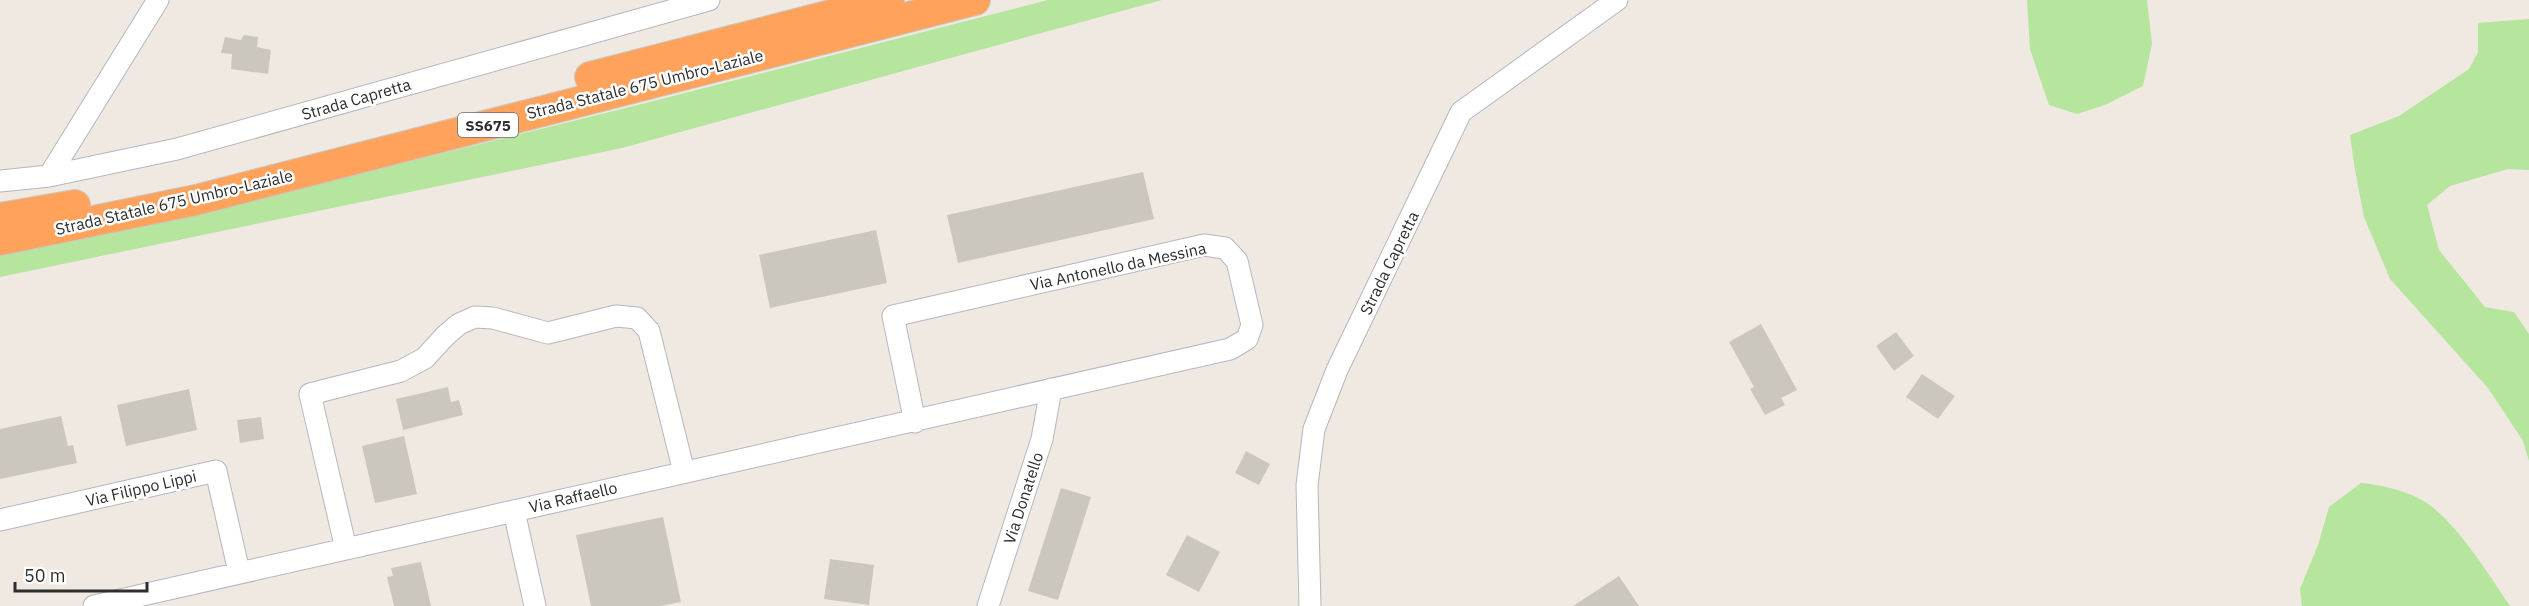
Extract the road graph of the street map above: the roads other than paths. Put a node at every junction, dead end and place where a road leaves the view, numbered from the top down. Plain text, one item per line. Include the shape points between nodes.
1 (158, 0) edge
2 (709, 0) edge
3 (889, 0) edge
4 (975, 0) edge
5 (1617, 0) edge
6 (49, 176) junction
7 (0, 181) edge
8 (0, 218) edge
9 (0, 240) edge
10 (1051, 389) junction
11 (915, 422) junction
12 (684, 472) junction
13 (514, 511) junction
14 (0, 520) edge
15 (345, 549) junction
16 (239, 572) junction
17 (94, 606) edge
18 (535, 606) edge
19 (988, 606) edge
20 (1310, 606) edge

1 - 6 street
2 - 6 street, Strada Capretta via 177,149
3 - 8 highway, Strada Statale 675 Umbro-Laziale / SS675 via 192,179
4 - 9 highway, Strada Statale 675 Umbro-Laziale / SS675 via 195,200
5 - 20 street, Strada Capretta via 1461,112 1337,370 1314,429 1307,485
6 - 7 street, Strada Capretta
10 - 11 street, Via Raffaello
10 - 11 street, Via Antonello da Messina via 1230,349 1247,339 1252,325 1237,261 1225,248 1204,245 893,315
10 - 19 street, Via Donatello via 1042,439
11 - 12 street, Via Raffaello
12 - 13 street, Via Raffaello
12 - 15 street via 650,331 637,318 616,316 548,333 475,317 459,324 425,358 401,371 310,394
13 - 15 street, Via Raffaello
13 - 18 street
14 - 16 street, Via Filippo Lippi via 216,471
15 - 16 street, Via Raffaello
16 - 17 street, Via Raffaello

